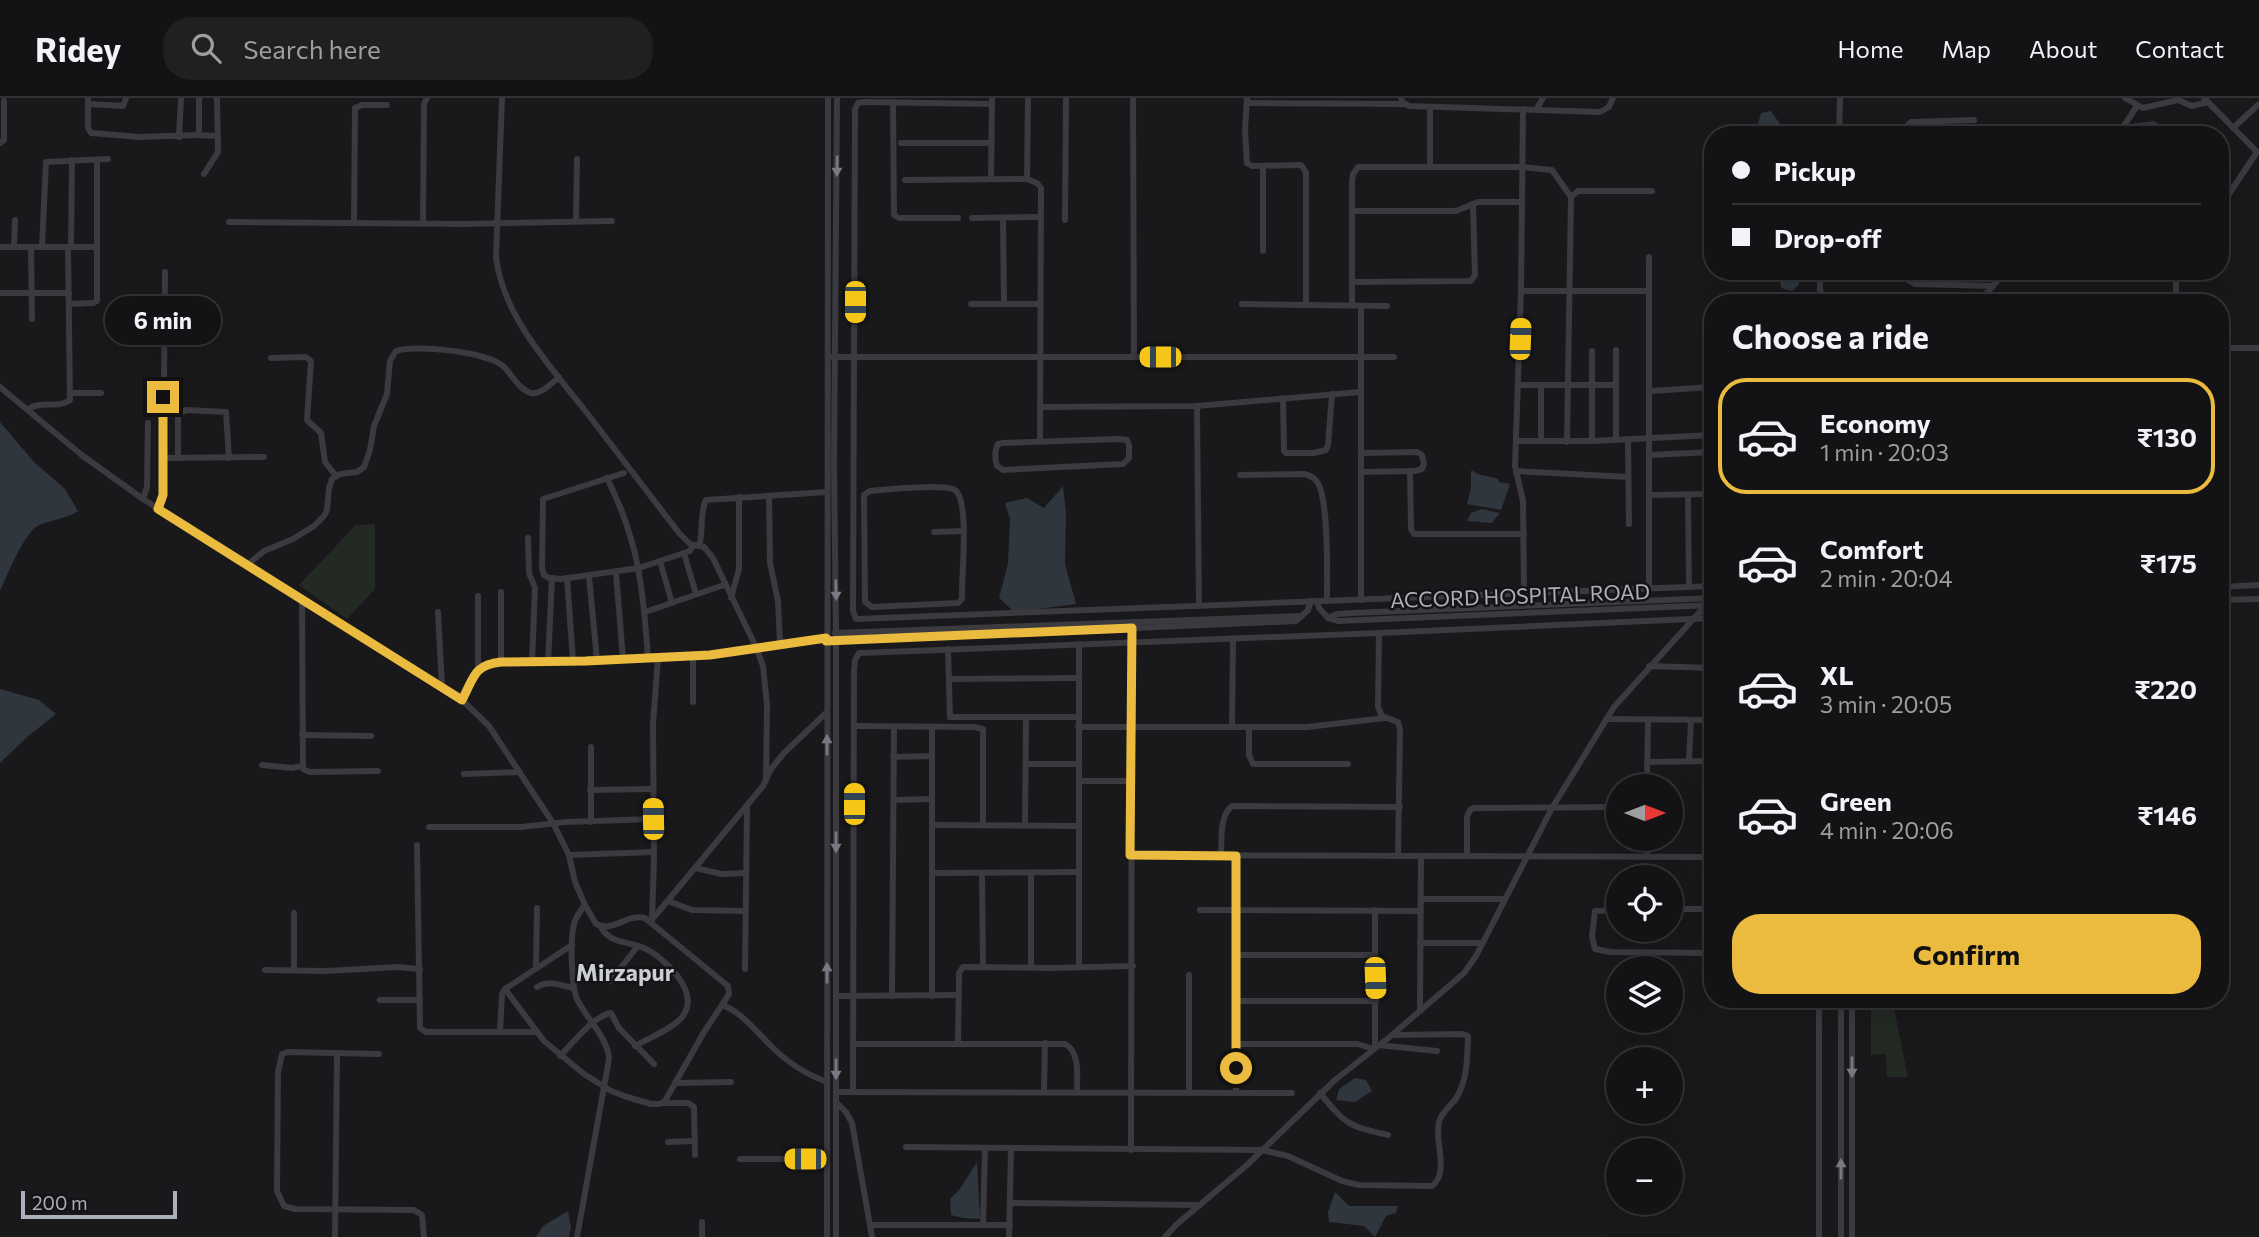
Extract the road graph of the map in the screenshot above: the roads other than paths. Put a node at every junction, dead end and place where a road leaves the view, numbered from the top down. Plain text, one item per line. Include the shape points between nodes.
1 (126, 98) edge
2 (181, 98) edge
3 (199, 98) edge
4 (217, 98) edge
5 (427, 98) edge
6 (502, 98) edge
7 (828, 98) edge
8 (837, 98) edge
9 (1028, 98) edge
10 (1066, 98) edge
11 (1133, 98) edge
12 (1544, 98) edge
13 (1613, 98) edge
14 (1840, 98) edge
15 (2125, 98) edge
16 (1248, 100) edge
17 (2206, 100) edge
18 (4, 101) dead end
19 (88, 101) edge
20 (992, 101) edge
21 (1403, 101) edge
22 (893, 103) junction
23 (2259, 103) edge
24 (387, 105) dead end
25 (2137, 106) junction
26 (1430, 107) junction
27 (1523, 109) junction
28 (1536, 110) junction
29 (1974, 120) dead end
30 (1839, 126) edge
31 (1907, 126) edge
32 (2124, 126) edge
33 (2233, 128) junction
34 (197, 135) junction
35 (180, 136) junction
36 (218, 136) junction
37 (0, 143) edge
38 (901, 143) dead end
39 (992, 143) junction
40 (108, 159) dead end
41 (577, 159) dead end
42 (72, 160) junction
43 (97, 160) junction
44 (1264, 166) junction
45 (1430, 166) junction
46 (1522, 167) junction
47 (204, 174) dead end
48 (991, 179) junction
49 (1027, 179) junction
50 (905, 180) dead end
51 (1652, 191) dead end
52 (2229, 195) edge
53 (1571, 197) junction
54 (1522, 202) junction
55 (1473, 204) junction
56 (1353, 211) junction
57 (1041, 217) junction
58 (958, 218) dead end
59 (972, 218) dead end
60 (1003, 218) junction
61 (15, 220) dead end
62 (1065, 220) dead end
63 (576, 221) junction
64 (612, 221) dead end
65 (229, 222) dead end
66 (354, 222) junction
67 (423, 223) junction
68 (498, 224) junction
69 (0, 247) edge
70 (15, 247) junction
71 (31, 247) junction
72 (42, 247) junction
73 (70, 247) junction
74 (96, 247) junction
75 (1263, 251) dead end
76 (1649, 257) dead end
77 (165, 272) dead end
78 (1820, 280) edge
79 (1908, 280) edge
80 (1998, 280) edge
81 (1352, 282) junction
82 (1993, 286) junction
83 (1649, 290) junction
84 (1521, 291) junction
85 (1571, 291) junction
86 (1820, 292) joint
87 (0, 293) edge
88 (32, 293) junction
89 (69, 293) junction
90 (1823, 294) edge
91 (1986, 294) edge
92 (69, 304) junction
93 (971, 304) dead end
94 (1004, 304) junction
95 (1041, 304) junction
96 (1242, 304) dead end
97 (1306, 305) junction
98 (1352, 305) junction
99 (1361, 306) junction
100 (1387, 306) dead end
101 (32, 319) dead end
102 (2229, 348) edge
103 (2259, 348) edge
104 (1616, 350) dead end
105 (1592, 351) dead end
106 (831, 357) junction
107 (855, 357) junction
108 (1040, 357) junction
109 (1134, 357) junction
110 (1394, 357) dead end
111 (271, 358) dead end
112 (1361, 358) junction
113 (559, 377) junction
114 (1518, 385) junction
115 (1541, 385) junction
116 (1567, 385) junction
117 (1591, 385) junction
118 (1616, 385) junction
119 (0, 387) edge
120 (1704, 388) edge
121 (1650, 391) junction
122 (1362, 392) junction
123 (71, 393) junction
124 (101, 393) dead end
125 (1332, 394) junction
126 (1283, 398) junction
127 (1197, 406) junction
128 (1040, 407) junction
129 (28, 410) junction
130 (163, 417) junction
131 (178, 417) junction
132 (148, 423) dead end
133 (1704, 436) edge
134 (1650, 439) junction
135 (1516, 440) junction
136 (1616, 440) junction
137 (1628, 440) junction
138 (1040, 441) junction
139 (1541, 441) junction
140 (1592, 441) junction
141 (1567, 442) junction
142 (1704, 452) edge
143 (1361, 453) junction
144 (1650, 455) junction
145 (264, 457) dead end
146 (163, 458) junction
147 (178, 458) junction
148 (229, 458) junction
149 (1410, 471) junction
150 (1516, 471) junction
151 (1362, 472) junction
152 (624, 473) dead end
153 (1240, 475) dead end
154 (336, 476) junction
155 (1628, 477) junction
156 (607, 478) junction
157 (827, 492) junction
158 (1688, 494) junction
159 (1704, 494) edge
160 (1650, 495) junction
161 (769, 496) junction
162 (739, 497) junction
163 (143, 499) junction
164 (158, 509) junction
165 (1629, 524) dead end
166 (963, 531) junction
167 (934, 532) dead end
168 (1524, 534) junction
169 (528, 538) dead end
170 (854, 544) junction
171 (865, 544) junction
172 (696, 546) junction
173 (684, 553) junction
174 (660, 561) junction
175 (247, 565) junction
176 (639, 568) junction
177 (616, 573) junction
178 (589, 576) junction
179 (552, 578) junction
180 (567, 578) junction
181 (724, 585) junction
182 (2259, 585) edge
183 (1704, 586) edge
184 (1689, 587) junction
185 (2229, 587) edge
186 (1649, 588) junction
187 (501, 592) dead end
188 (1524, 592) junction
189 (696, 594) junction
190 (478, 596) dead end
191 (731, 598) junction
192 (1704, 598) edge
193 (2259, 598) edge
194 (302, 599) junction
195 (1361, 600) junction
196 (2229, 600) edge
197 (1314, 601) junction
198 (1327, 601) junction
199 (672, 603) junction
200 (1704, 605) edge
201 (1199, 606) junction
202 (1704, 611) edge
203 (438, 612) dead end
204 (645, 612) junction
205 (1302, 616) junction
206 (1328, 618) junction
207 (1696, 618) junction
208 (1704, 618) edge
209 (1132, 628) junction
210 (1379, 633) junction
211 (836, 637) junction
212 (826, 638) junction
213 (1233, 638) junction
214 (1132, 641) junction
215 (780, 644) junction
216 (1079, 644) junction
217 (756, 647) junction
218 (948, 649) junction
219 (693, 656) junction
220 (658, 657) junction
221 (648, 658) junction
222 (623, 659) junction
223 (597, 660) junction
224 (573, 661) junction
225 (501, 662) junction
226 (532, 662) junction
227 (548, 662) junction
228 (1649, 666) junction
229 (1704, 668) edge
230 (478, 669) junction
231 (949, 678) junction
232 (1079, 678) junction
233 (442, 687) junction
234 (462, 700) junction
235 (693, 702) dead end
236 (827, 712) junction
237 (950, 717) junction
238 (1026, 717) junction
239 (1079, 717) junction
240 (1385, 718) junction
241 (1606, 719) junction
242 (1648, 719) junction
243 (1691, 720) junction
244 (1704, 720) edge
245 (854, 726) junction
246 (894, 727) junction
247 (932, 727) junction
248 (950, 727) junction
249 (1079, 727) junction
250 (1131, 727) junction
251 (1232, 727) junction
252 (1249, 727) junction
253 (302, 735) junction
254 (371, 736) dead end
255 (592, 747) dead end
256 (932, 756) junction
257 (893, 757) junction
258 (1689, 761) junction
259 (1704, 761) edge
260 (1647, 762) junction
261 (1026, 764) junction
262 (1079, 764) junction
263 (1348, 764) dead end
264 (262, 765) dead end
265 (302, 766) junction
266 (378, 771) dead end
267 (520, 772) junction
268 (464, 774) dead end
269 (1647, 774) edge
270 (766, 781) junction
271 (1079, 781) junction
272 (1131, 781) junction
273 (653, 789) junction
274 (590, 790) junction
275 (932, 799) junction
276 (894, 800) junction
277 (747, 805) junction
278 (1400, 807) junction
279 (1606, 807) edge
280 (1552, 808) junction
281 (653, 819) junction
282 (591, 822) junction
283 (553, 823) junction
284 (932, 825) junction
285 (983, 825) junction
286 (1025, 825) junction
287 (1078, 826) junction
288 (429, 827) dead end
289 (416, 845) dead end
290 (1647, 851) edge
291 (654, 852) junction
292 (569, 855) junction
293 (1130, 855) junction
294 (1221, 856) junction
295 (1236, 856) junction
296 (1398, 856) junction
297 (1467, 856) junction
298 (1526, 856) junction
299 (1421, 857) junction
300 (1647, 857) junction
301 (1704, 857) edge
302 (695, 868) junction
303 (1078, 872) junction
304 (745, 873) junction
305 (932, 873) junction
306 (982, 873) junction
307 (1031, 873) junction
308 (1421, 899) junction
309 (1503, 900) junction
310 (668, 901) junction
311 (585, 905) junction
312 (537, 908) dead end
313 (1683, 909) edge
314 (1704, 909) edge
315 (1200, 910) dead end
316 (1236, 910) junction
317 (1375, 910) junction
318 (745, 911) junction
319 (1421, 911) junction
320 (1606, 911) edge
321 (294, 913) dead end
322 (651, 921) junction
323 (601, 927) junction
324 (1420, 943) junction
325 (1481, 943) junction
326 (572, 945) junction
327 (638, 946) junction
328 (1704, 953) edge
329 (1236, 955) junction
330 (1374, 955) junction
331 (1133, 966) junction
332 (982, 967) junction
333 (1079, 967) junction
334 (536, 968) junction
335 (1031, 968) junction
336 (420, 969) junction
337 (745, 969) dead end
338 (265, 970) dead end
339 (294, 970) junction
340 (1189, 975) dead end
341 (610, 981) dead end
342 (537, 987) dead end
343 (573, 988) junction
344 (505, 989) junction
345 (958, 995) junction
346 (836, 996) junction
347 (853, 996) junction
348 (892, 996) junction
349 (932, 996) junction
350 (380, 1000) dead end
351 (419, 1000) junction
352 (1237, 1001) junction
353 (1376, 1001) junction
354 (724, 1002) junction
355 (1819, 1008) edge
356 (1841, 1008) edge
357 (1852, 1008) edge
358 (1420, 1011) junction
359 (593, 1024) junction
360 (500, 1032) junction
361 (537, 1032) junction
362 (1392, 1035) junction
363 (958, 1043) junction
364 (853, 1044) junction
365 (1045, 1044) junction
366 (1236, 1044) junction
367 (635, 1046) junction
368 (1375, 1047) junction
369 (1437, 1051) dead end
370 (337, 1054) junction
371 (379, 1054) dead end
372 (560, 1056) junction
373 (654, 1064) dead end
374 (731, 1082) dead end
375 (827, 1082) junction
376 (675, 1083) junction
377 (606, 1088) junction
378 (853, 1091) junction
379 (1044, 1091) junction
380 (1077, 1091) junction
381 (836, 1092) junction
382 (1132, 1092) junction
383 (1189, 1092) junction
384 (1236, 1093) junction
385 (1292, 1093) dead end
386 (1320, 1093) junction
387 (836, 1102) junction
388 (662, 1103) junction
389 (1388, 1135) dead end
390 (695, 1141) junction
391 (668, 1142) dead end
392 (906, 1147) dead end
393 (985, 1149) junction
394 (1011, 1149) junction
395 (1132, 1150) junction
396 (1262, 1150) junction
397 (695, 1155) dead end
398 (740, 1158) dead end
399 (827, 1159) junction
400 (1010, 1203) junction
401 (1199, 1205) junction
402 (334, 1209) junction
403 (702, 1222) dead end
404 (984, 1224) junction
405 (870, 1225) junction
406 (1010, 1225) junction
407 (334, 1237) edge
408 (424, 1237) edge
409 (577, 1237) edge
410 (702, 1237) edge
411 (827, 1237) edge
412 (836, 1237) edge
413 (872, 1237) edge
414 (1009, 1237) edge
415 (1165, 1237) edge
416 (1819, 1237) edge
417 (1841, 1237) edge
418 (1852, 1237) edge

1 - 19 street via 123,106
2 - 35 street
3 - 34 street
4 - 36 street
5 - 67 street
6 - 68 street
7 - 106 street
8 -> 106 street
9 - 49 street
10 - 62 street
11 - 109 street
12 - 28 street
13 - 28 street via 1600,112
14 - 30 street
15 - 25 street
16 - 21 street
16 - 44 street via 1247,163
17 - 25 street via 2192,107 2178,100
17 - 33 street
18 - 37 street via 4,140
19 - 35 street via 88,130 94,134
20 - 22 street
20 - 39 street
21 - 26 street
22 - 58 street via 894,215
22 - 107 street via 860,102 855,109
23 - 33 street
24 - 66 street via 355,108
25 - 32 street
26 - 27 street
26 - 45 street
27 - 28 street
27 - 46 street
29 - 31 street via 1911,122
33 - 52 street via 2258,153
34 - 35 street
34 - 36 street
36 - 47 street via 217,155
38 - 39 street
39 - 48 street
40 - 43 street
41 - 63 street
42 - 43 street
42 - 72 street via 44,164
42 - 73 street
43 - 74 street
44 - 75 street
44 - 97 street via 1301,165 1306,172
45 - 46 street
45 - 56 street via 1358,167 1353,174
46 - 53 street via 1552,170
46 - 54 street
48 - 49 street
48 - 50 street
49 - 57 street via 1041,188
51 - 53 street via 1578,191
53 - 85 street
54 - 55 street
54 - 84 street
55 - 56 street via 1456,211
55 - 81 street via 1473,279
56 - 81 street
57 - 60 street
57 - 95 street
59 - 60 street
60 - 94 street
61 - 70 street
63 - 64 street
63 - 68 street
65 - 66 street
66 - 67 street
67 - 68 street
68 - 113 street via 497,267 507,295 530,339
69 - 70 street
70 - 71 street
71 - 72 street
71 - 88 street
72 - 73 street
73 - 74 street
73 - 89 street
74 - 92 street via 96,302
76 - 83 street
77 - 130 street
78 - 86 street
79 - 82 street via 1915,285
80 - 82 street
81 - 98 street
82 - 91 street
83 - 85 street
83 - 121 street
84 - 85 street
84 - 114 street
85 - 116 street
86 - 90 street
87 - 88 street
88 - 89 street
88 - 101 street
89 - 92 street
92 - 123 street
93 - 94 street
94 - 95 street
95 - 108 street
96 - 97 street
97 - 98 street
98 - 99 street
99 - 100 street
99 - 112 street
102 - 103 street
104 - 118 street
105 - 117 street
106 - 107 street
106 - 157 street
106 -> 211 street
107 - 108 street
107 - 170 street
108 - 109 street
108 - 128 street
109 - 112 street
110 - 112 street
111 - 154 street via 311,360 307,420 321,433 325,462
112 - 122 street
113 - 154 street via 532,393 492,360 431,348 399,350 390,361 388,389 367,462 357,472
113 - 172 street via 679,533
114 - 115 street
114 - 135 street
115 - 116 street
115 - 139 street
116 - 117 street
116 - 141 street
117 - 118 street
117 - 140 street
118 - 136 street
119 - 129 street
120 - 121 street
121 - 134 street
122 - 125 street
122 - 143 street
123 - 124 street
123 - 129 street via 66,403
125 - 126 street
125 - 126 street via 1328,445 1314,453 1284,450
126 - 127 street
127 - 128 street
127 - 201 street
128 - 138 street
129 - 163 street
130 - 131 street
130 - 146 street
131 - 147 street
131 - 148 street via 186,410 226,412
132 - 163 street
133 - 134 street
134 - 137 street
134 - 144 street
135 - 139 street
135 - 150 street
136 - 137 street
136 - 140 street
137 - 155 street
138 - 138 street via 998,444 997,466 1003,470 1123,464 1129,458 1127,440
139 - 141 street
140 - 141 street
142 - 144 street
143 - 149 street via 1420,452 1422,469
143 - 151 street
144 - 160 street
145 - 148 street
146 - 147 street
146 - 164 street via 163,495
147 - 148 street
149 - 151 street
149 - 168 street via 1410,529 1414,534
150 - 155 street
150 - 168 street
151 - 195 street
152 - 156 street
153 - 198 street via 1304,474 1317,480 1325,525
154 - 175 street via 321,520
155 - 165 street
156 - 176 street via 627,523
156 - 179 street via 543,499 543,572
157 - 161 street
157 - 212 street
158 - 159 street
158 - 160 street
158 - 184 street
160 - 186 street
161 - 162 street
161 - 215 street via 770,563
162 - 172 street via 704,502 702,536
162 - 191 street via 739,569
163 - 164 street
164 - 175 street
166 - 167 street
166 - 171 street via 962,502 954,489 870,491 864,495
166 - 171 street via 962,599 954,605 868,605 864,598
168 - 188 street
169 - 226 street via 529,573 535,588
170 - 171 street
170 - 201 street via 853,611 859,620
172 - 173 street
172 - 181 street via 709,552
173 - 174 street
173 - 189 street
174 - 176 street
174 - 199 street
175 - 194 street
176 - 177 street
176 - 204 street
177 - 178 street
177 - 222 street
178 - 180 street
178 - 223 street
179 - 180 street
179 - 227 street
180 - 224 street
181 - 189 street
181 - 191 street
182 - 185 street
183 - 184 street
184 - 186 street
186 - 188 street
187 - 225 street
188 - 195 street
189 - 199 street
190 - 230 street
191 - 217 street
192 - 206 street via 1352,613
193 - 196 street
194 - 233 street
194 - 253 street
195 - 198 street
197 - 198 street
197 - 201 street
197 - 205 street
197 - 206 street
199 - 204 street
200 - 206 street, ACCORD HOSPITAL ROAD
202 - 207 street
203 - 233 street
204 - 221 street
205 - 209 street via 1296,621
205 - 211 street
207 - 208 street
207 - 210 street
207 - 228 street
209 - 211 street
209 - 214 street
210 - 213 street
210 - 240 street via 1377,701
211 - 212 street
211 -> 346 street
212 - 215 street
212 - 236 street
213 - 214 street
213 - 251 street
214 - 216 street
214 - 250 street
215 - 217 street
216 - 218 street
216 - 232 street
217 - 219 street
217 - 270 street via 766,685
218 - 231 street
218 - 245 street via 856,655
219 - 220 street
219 - 235 street
220 - 221 street
220 - 273 street
221 - 222 street
222 - 223 street
223 - 224 street
224 - 227 street
225 - 226 street
225 - 230 street
226 - 227 street
228 - 229 street
228 - 241 street
230 - 234 street
231 - 232 street
231 - 237 street
232 - 239 street
233 - 234 street
234 - 267 street via 489,726
236 - 270 street via 773,765
375 -> 236 street
237 - 238 street
237 - 248 street
238 - 239 street
238 - 261 street
239 - 249 street
240 - 252 street via 1320,726
240 - 278 street via 1398,722 1400,729
241 - 242 street
241 - 280 street
242 - 243 street
242 - 260 street
243 - 244 street
243 - 258 street
245 - 246 street
245 - 347 street
246 - 247 street
246 - 257 street
247 - 248 street
247 - 256 street
248 - 285 street via 983,729
249 - 250 street
249 - 262 street
250 - 251 street
250 - 272 street
251 - 252 street
252 - 263 street via 1253,764
253 - 254 street
253 - 265 street
255 - 274 street
256 - 257 street
256 - 275 street
257 - 276 street
258 - 259 street
258 - 260 street
260 - 269 street
261 - 262 street
261 - 286 street
262 - 271 street
264 - 265 street
265 - 266 street via 310,772
267 - 268 street
267 - 283 street
270 - 277 street
271 - 272 street
271 - 287 street
272 - 293 street
273 - 274 street
273 - 281 street
274 - 282 street
275 - 276 street
275 - 284 street
276 - 348 street
277 - 302 street
277 - 304 street
278 - 294 street via 1232,806 1223,820
278 - 296 street
279 - 280 street
280 - 297 street via 1470,810
280 - 298 street
281 - 282 street
281 - 291 street
282 - 283 street
283 - 288 street
283 - 292 street
284 - 285 street
284 - 305 street
285 - 286 street
286 - 287 street
287 - 303 street
289 - 336 street
290 - 300 street
291 - 292 street
291 - 322 street
292 - 311 street
293 - 294 street
293 - 331 street
294 - 295 street
295 - 296 street
295 - 316 street
296 - 299 street
297 - 298 street
297 - 299 street
298 - 300 street
298 - 309 street
299 - 308 street
300 - 301 street
302 - 304 street
302 - 310 street
303 - 307 street
303 - 333 street
304 - 318 street
305 - 306 street
305 - 349 street
306 - 307 street
306 - 332 street
307 - 335 street
308 - 309 street
308 - 319 street
309 - 325 street
310 - 318 street via 698,910
310 - 322 street
311 - 323 street
311 - 326 street via 574,921
312 - 334 street
313 - 314 street
315 - 316 street
316 - 317 street
316 - 329 street
317 - 319 street
317 - 330 street
318 - 337 street
319 - 324 street
320 - 328 street via 1595,911 1595,950
321 - 339 street
322 - 323 street via 635,916
322 - 354 street via 728,986
323 - 327 street via 614,940
324 - 325 street
324 - 358 street
325 - 358 street via 1464,973
326 - 334 street
326 - 343 street
327 - 341 street
327 - 367 street via 673,970 683,983 686,1001 681,1019
329 - 330 street
329 - 352 street
330 - 353 street
331 - 333 street
331 - 382 street
332 - 335 street
332 - 345 street via 961,969
333 - 335 street
334 - 344 street
336 - 339 street
336 - 351 street
338 - 339 street
340 - 383 street
342 - 343 street via 549,983
343 - 359 street
344 - 360 street
344 - 361 street
345 - 349 street
345 - 363 street
346 - 347 street
346 -> 381 street
347 - 348 street
347 - 364 street
348 - 349 street
350 - 351 street
351 - 360 street via 423,1031
352 - 353 street
352 - 366 street
353 - 368 street
354 - 375 street via 796,1067
354 - 376 street
355 - 416 street
417 -> 356 street
357 -> 418 street
358 - 362 street
359 - 367 street via 611,1013
359 - 372 street
359 - 377 street via 609,1053
360 - 361 street
361 - 372 street
362 - 368 street
362 - 396 street via 1468,1036 1464,1082 1438,1123 1440,1173 1436,1184 1359,1185
363 - 364 street
363 - 365 street
364 - 378 street
365 - 379 street
365 - 380 street via 1065,1044 1073,1049
366 - 368 street
366 - 384 street
367 - 373 street
368 - 369 street
368 - 386 street
370 - 371 street
370 - 402 street
370 - 402 street via 282,1054 277,1099 280,1200 295,1209
372 - 377 street
374 - 376 street
375 - 399 street
376 - 388 street
377 - 388 street via 651,1104
377 - 409 street
378 - 379 street
378 - 381 street
379 - 380 street
380 - 382 street
381 - 387 street
382 - 383 street
382 - 395 street
383 - 384 street
384 - 385 street
386 - 389 street via 1351,1125
386 - 396 street
387 - 405 street via 852,1123
387 - 412 street
388 - 390 street via 693,1105
390 - 391 street
390 - 397 street
392 - 393 street
393 - 394 street
393 - 404 street
394 - 395 street
394 - 400 street
395 - 396 street
396 - 401 street
398 - 399 street
399 - 411 street
400 - 401 street
400 - 406 street
401 - 415 street
402 - 407 street
402 - 408 street via 414,1210 422,1215
403 - 410 street
404 - 405 street
404 - 406 street
405 - 413 street
406 - 414 street

